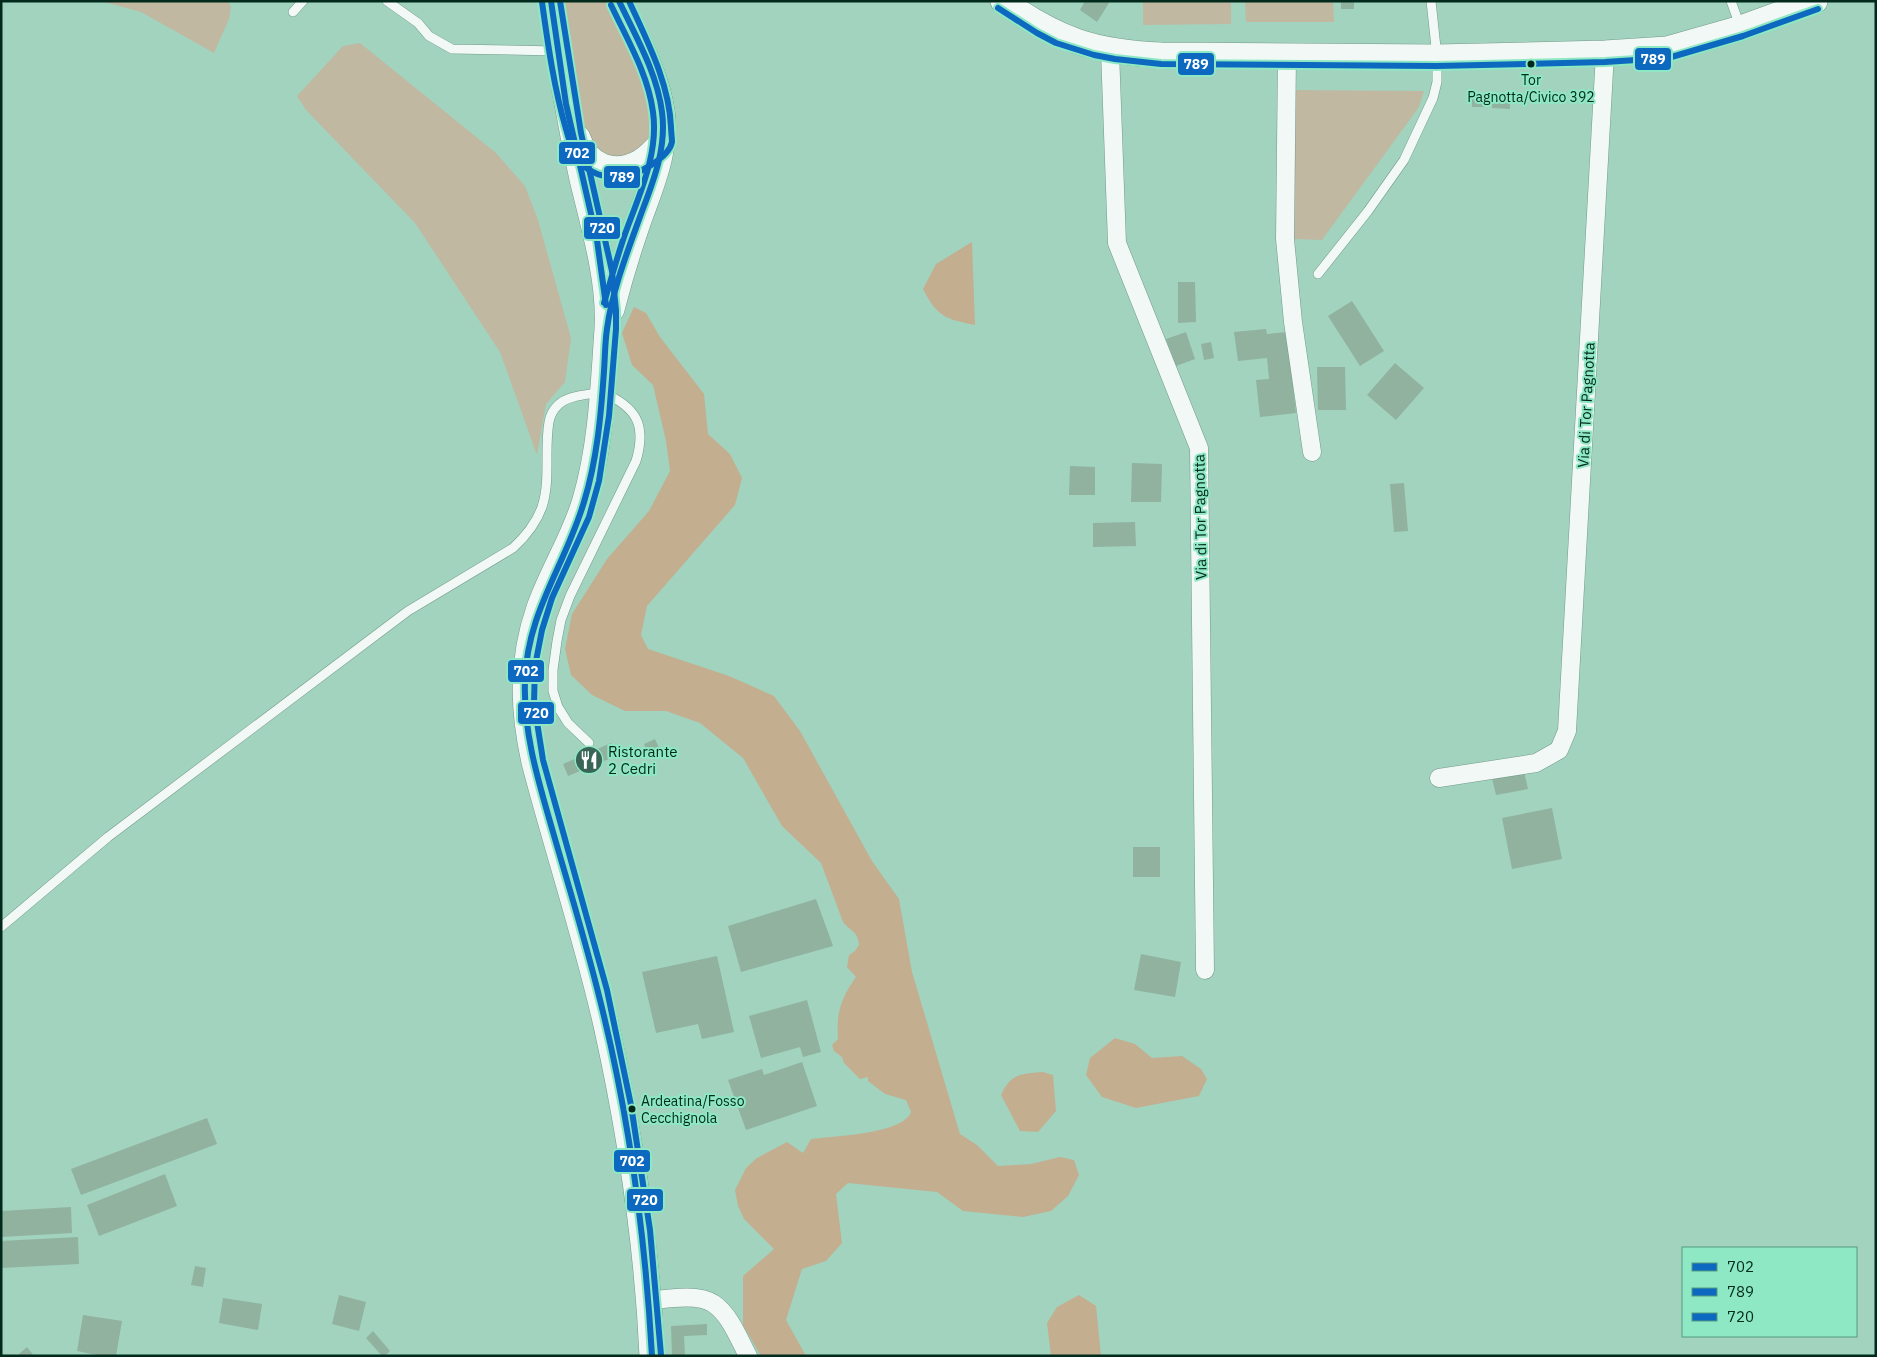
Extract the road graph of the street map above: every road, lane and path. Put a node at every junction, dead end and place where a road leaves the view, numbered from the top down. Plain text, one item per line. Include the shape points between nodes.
1 (303, 1) edge
2 (388, 1) edge
3 (618, 1) edge
4 (1003, 1) edge
5 (1431, 1) edge
6 (1731, 1) edge
7 (1814, 1) edge
8 (553, 6) edge
9 (294, 12) dead end
10 (1741, 28) junction
11 (557, 51) junction
12 (1110, 51) junction
13 (1605, 53) junction
14 (1286, 55) junction
15 (1437, 57) junction
16 (566, 104) junction
17 (663, 141) junction
18 (1318, 274) dead end
19 (607, 326) junction
20 (602, 392) junction
21 (1312, 452) dead end
22 (589, 743) dead end
23 (1439, 778) dead end
24 (1, 927) edge
25 (1205, 970) dead end
26 (648, 1301) junction
27 (652, 1356) edge
28 (748, 1356) edge

1 - 9 lane
2 - 11 lane via 418,23 429,36 452,49
3 - 17 main road via 658,91
4 - 12 main road via 1047,29
5 - 15 lane
6 - 10 lane
7 - 10 main road
8 - 11 main road
10 - 13 main road via 1667,49
11 - 16 main road
12 - 14 main road via 1161,55
12 - 25 street, Via di Tor Pagnotta via 1117,243 1199,448
13 - 15 main road
13 - 23 street, Via di Tor Pagnotta via 1567,731 1559,750 1536,763
14 - 15 main road
14 - 21 street via 1285,239 1293,322
15 - 18 lane via 1433,98 1404,160
16 - 17 main road via 584,153 600,166 612,169 635,165 646,159
16 - 19 main road via 600,258
17 - 19 main road
19 - 20 main road
20 - 22 lane via 623,402 638,420 641,432 636,461 570,596 557,641 553,691 558,708
20 - 24 lane via 564,401 551,414 542,507 536,522 513,548 408,612 108,837
20 - 26 main road via 585,500 539,608 531,637 524,705 534,762 596,984 610,1047 635,1188
26 - 27 main road
26 - 28 street via 684,1298 713,1303 726,1317

